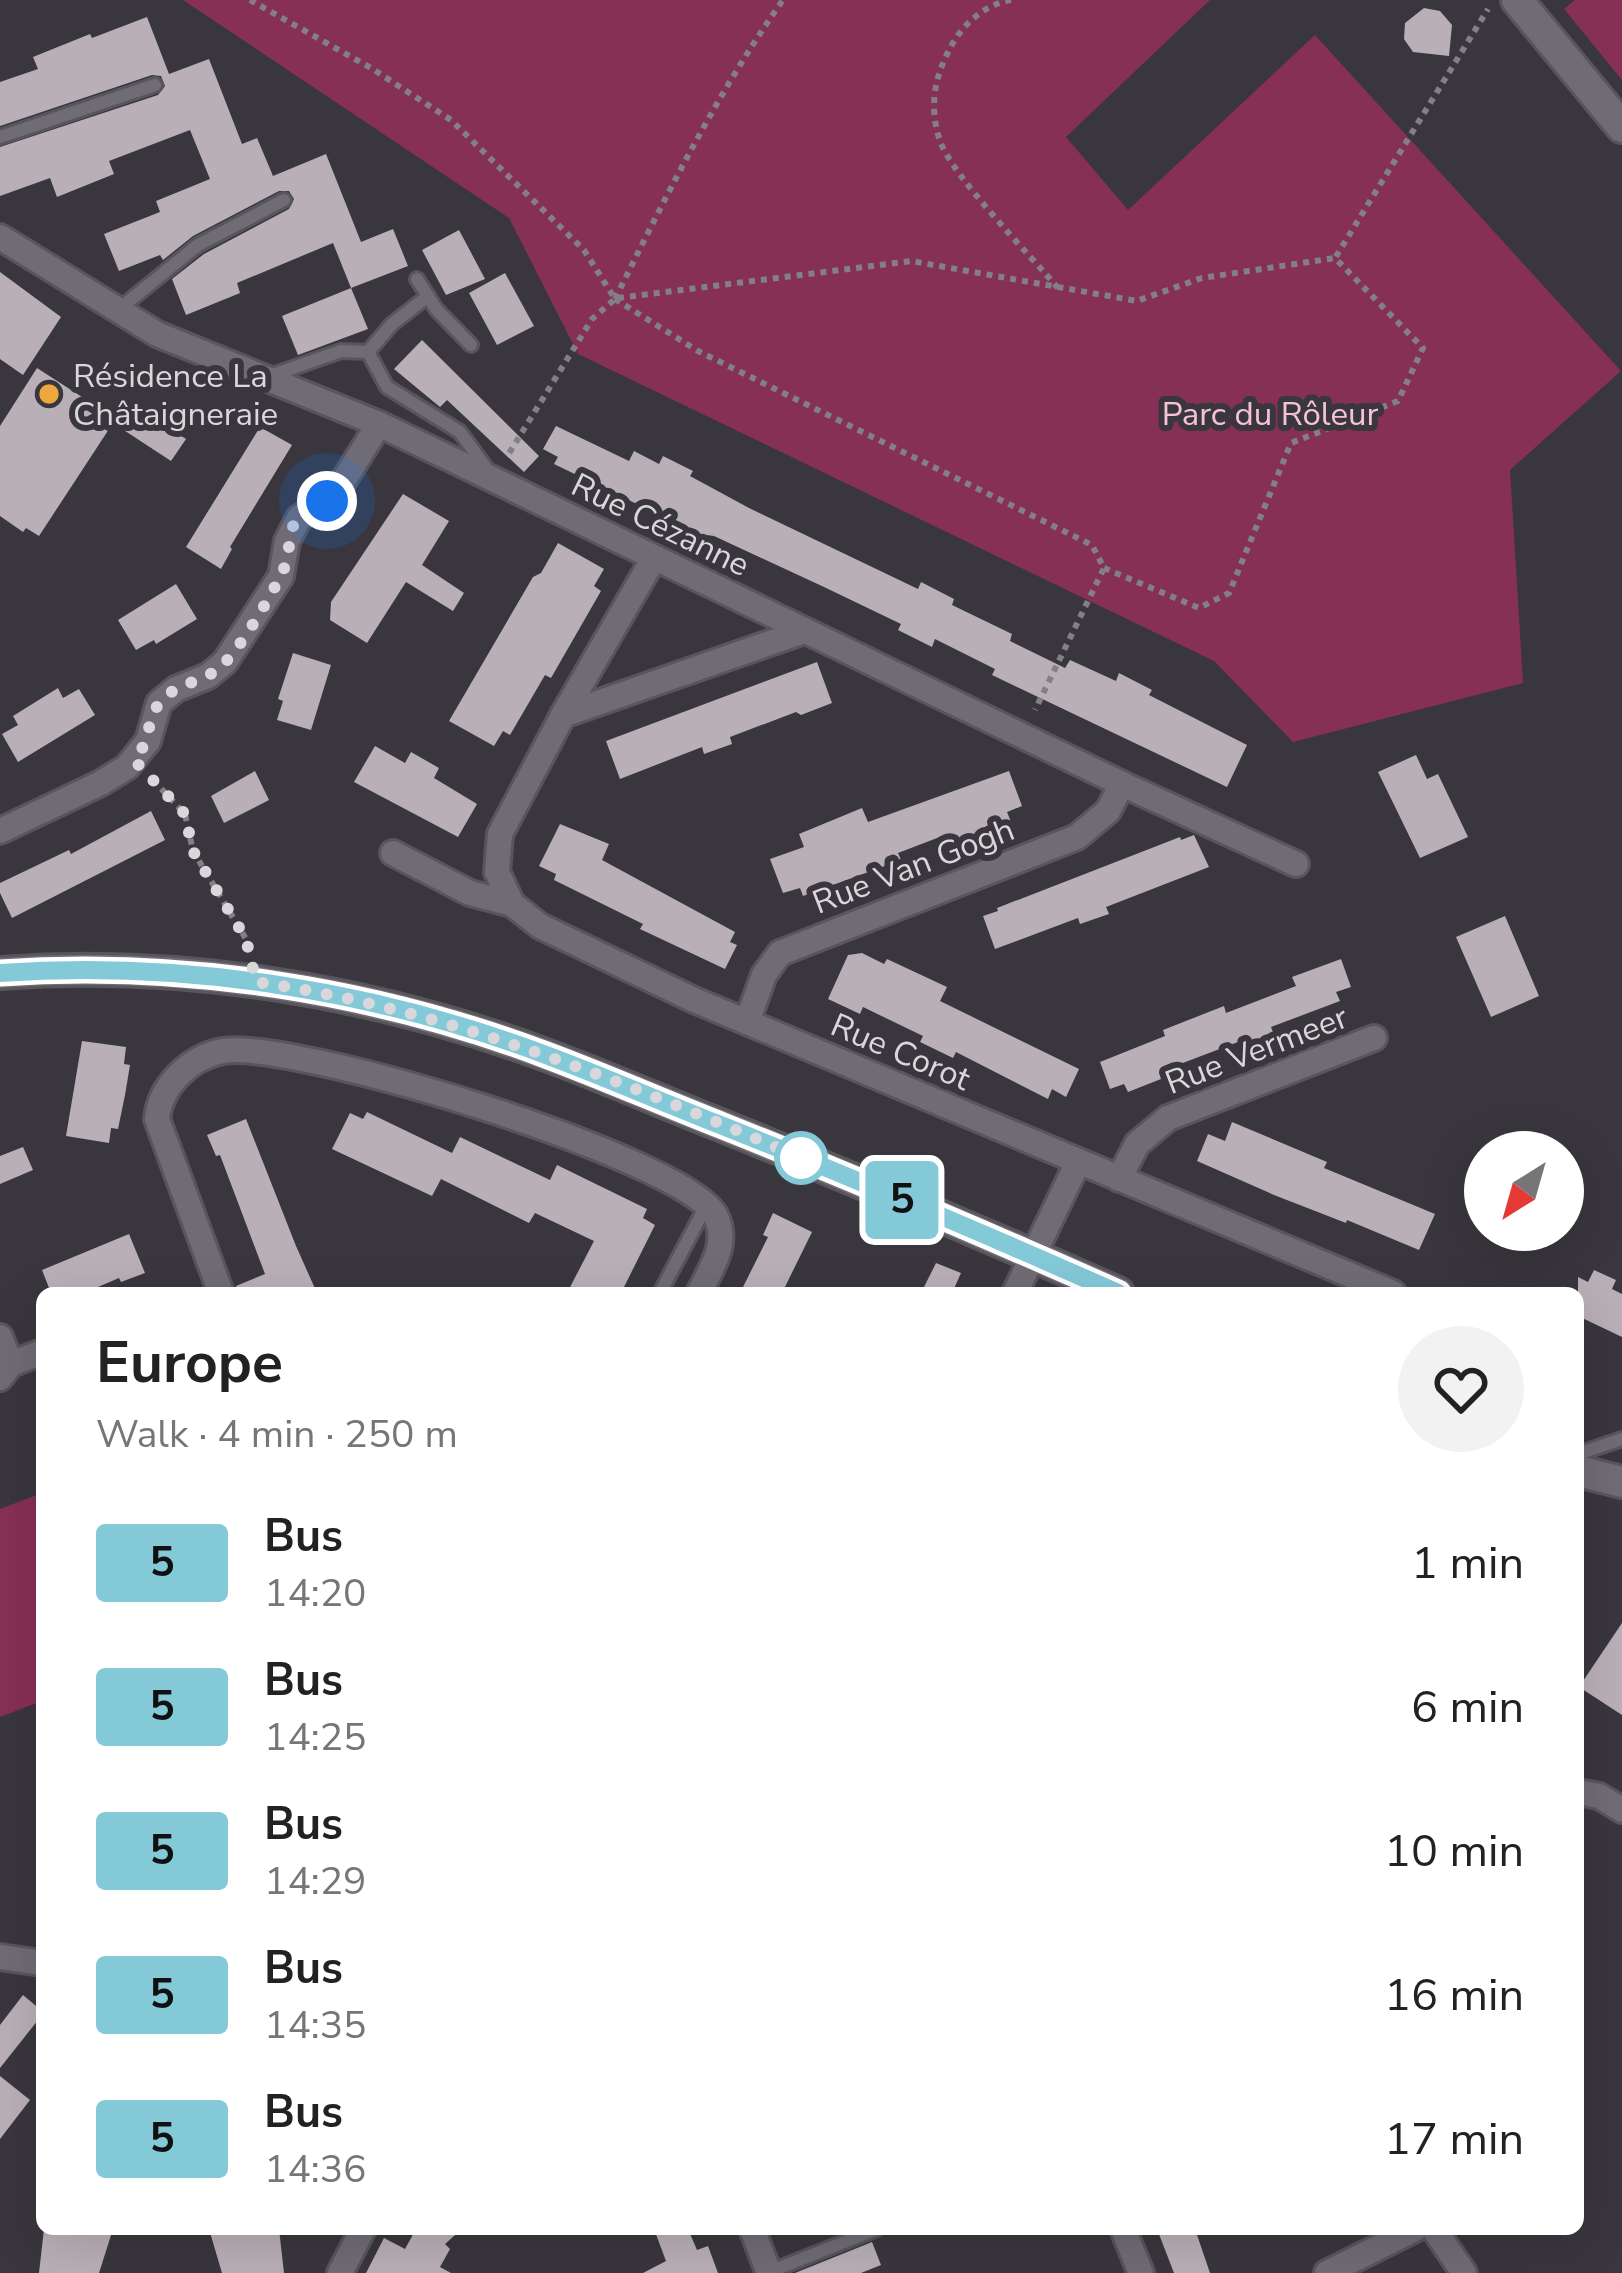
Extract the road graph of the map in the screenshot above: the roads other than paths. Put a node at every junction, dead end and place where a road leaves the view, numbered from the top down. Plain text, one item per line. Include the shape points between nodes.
1 (1517, 0) edge
2 (155, 85) dead end
3 (1622, 128) edge
4 (0, 137) edge
5 (284, 200) dead end
6 (0, 237) edge
7 (417, 279) dead end
8 (428, 296) junction
9 (117, 311) junction
10 (471, 345) dead end
11 (368, 352) junction
12 (266, 377) junction
13 (379, 424) junction
14 (494, 478) junction
15 (654, 558) junction
16 (804, 631) junction
17 (563, 715) junction
18 (1122, 784) junction
19 (0, 831) edge
20 (393, 853) dead end
21 (1297, 865) dead end
22 (512, 904) junction
23 (0, 974) edge
24 (747, 1022) junction
25 (1375, 1038) dead end
26 (1078, 1162) junction
27 (1119, 1179) junction
28 (707, 1204) junction
29 (1034, 1256) junction
30 (211, 1287) edge
31 (663, 1287) edge
32 (702, 1287) edge
33 (1018, 1287) edge
34 (1104, 1287) edge
35 (1380, 1287) edge
36 (0, 1336) edge
37 (36, 1355) edge
38 (6, 1371) edge
39 (1622, 1438) edge
40 (1584, 1452) edge
41 (1584, 1472) edge
42 (1622, 1481) edge
43 (1584, 1793) edge
44 (1622, 1810) edge
45 (0, 1958) edge
46 (36, 1962) edge
47 (360, 2235) edge
48 (754, 2235) edge
49 (862, 2235) edge
50 (1125, 2235) edge
51 (1403, 2235) edge
52 (1438, 2235) edge
53 (340, 2273) edge
54 (769, 2273) edge
55 (1141, 2273) edge
56 (1328, 2273) edge
57 (1463, 2273) edge

1 - 3 street
2 - 4 lane
5 - 9 lane via 198,245
6 - 9 street, Rue Cézanne
7 - 8 lane
8 - 10 lane
8 - 11 lane
9 - 12 street, Rue Cézanne via 194,352
11 - 12 lane via 341,351
11 - 14 lane via 386,386 460,433
12 - 13 street, Rue Cézanne
13 - 14 street, Rue Cézanne
13 - 19 street via 334,496 299,518 281,576 226,662 159,703 134,760
14 - 15 street, Rue Cézanne
15 - 16 street, Rue Cézanne
15 - 17 street
16 - 17 street
16 - 18 street, Rue Cézanne
17 - 22 street via 497,844 497,872
18 - 21 street, Rue Cézanne
18 - 24 street, Rue Van Gogh via 1108,811 1077,837 780,953
20 - 22 street, Rue Corot via 470,893
22 - 24 street, Rue Corot via 563,938
23 - 29 street via 256,982 403,1011 544,1054
24 - 26 street, Rue Corot
25 - 27 street, Rue Vermeer via 1168,1118 1136,1144
26 - 27 street, Rue Corot
26 - 29 street
27 - 35 street, Rue Corot
28 - 30 street via 514,1115 388,1078 229,1050 180,1074 157,1119
28 - 31 lane
28 - 32 street via 720,1238
29 - 33 street
29 - 34 street
36 - 38 street
37 - 38 street
39 - 40 lane
41 - 42 street
43 - 44 street
45 - 46 street
47 - 53 street
48 - 54 street
49 - 54 lane
50 - 55 street
51 - 56 street
52 - 57 street

